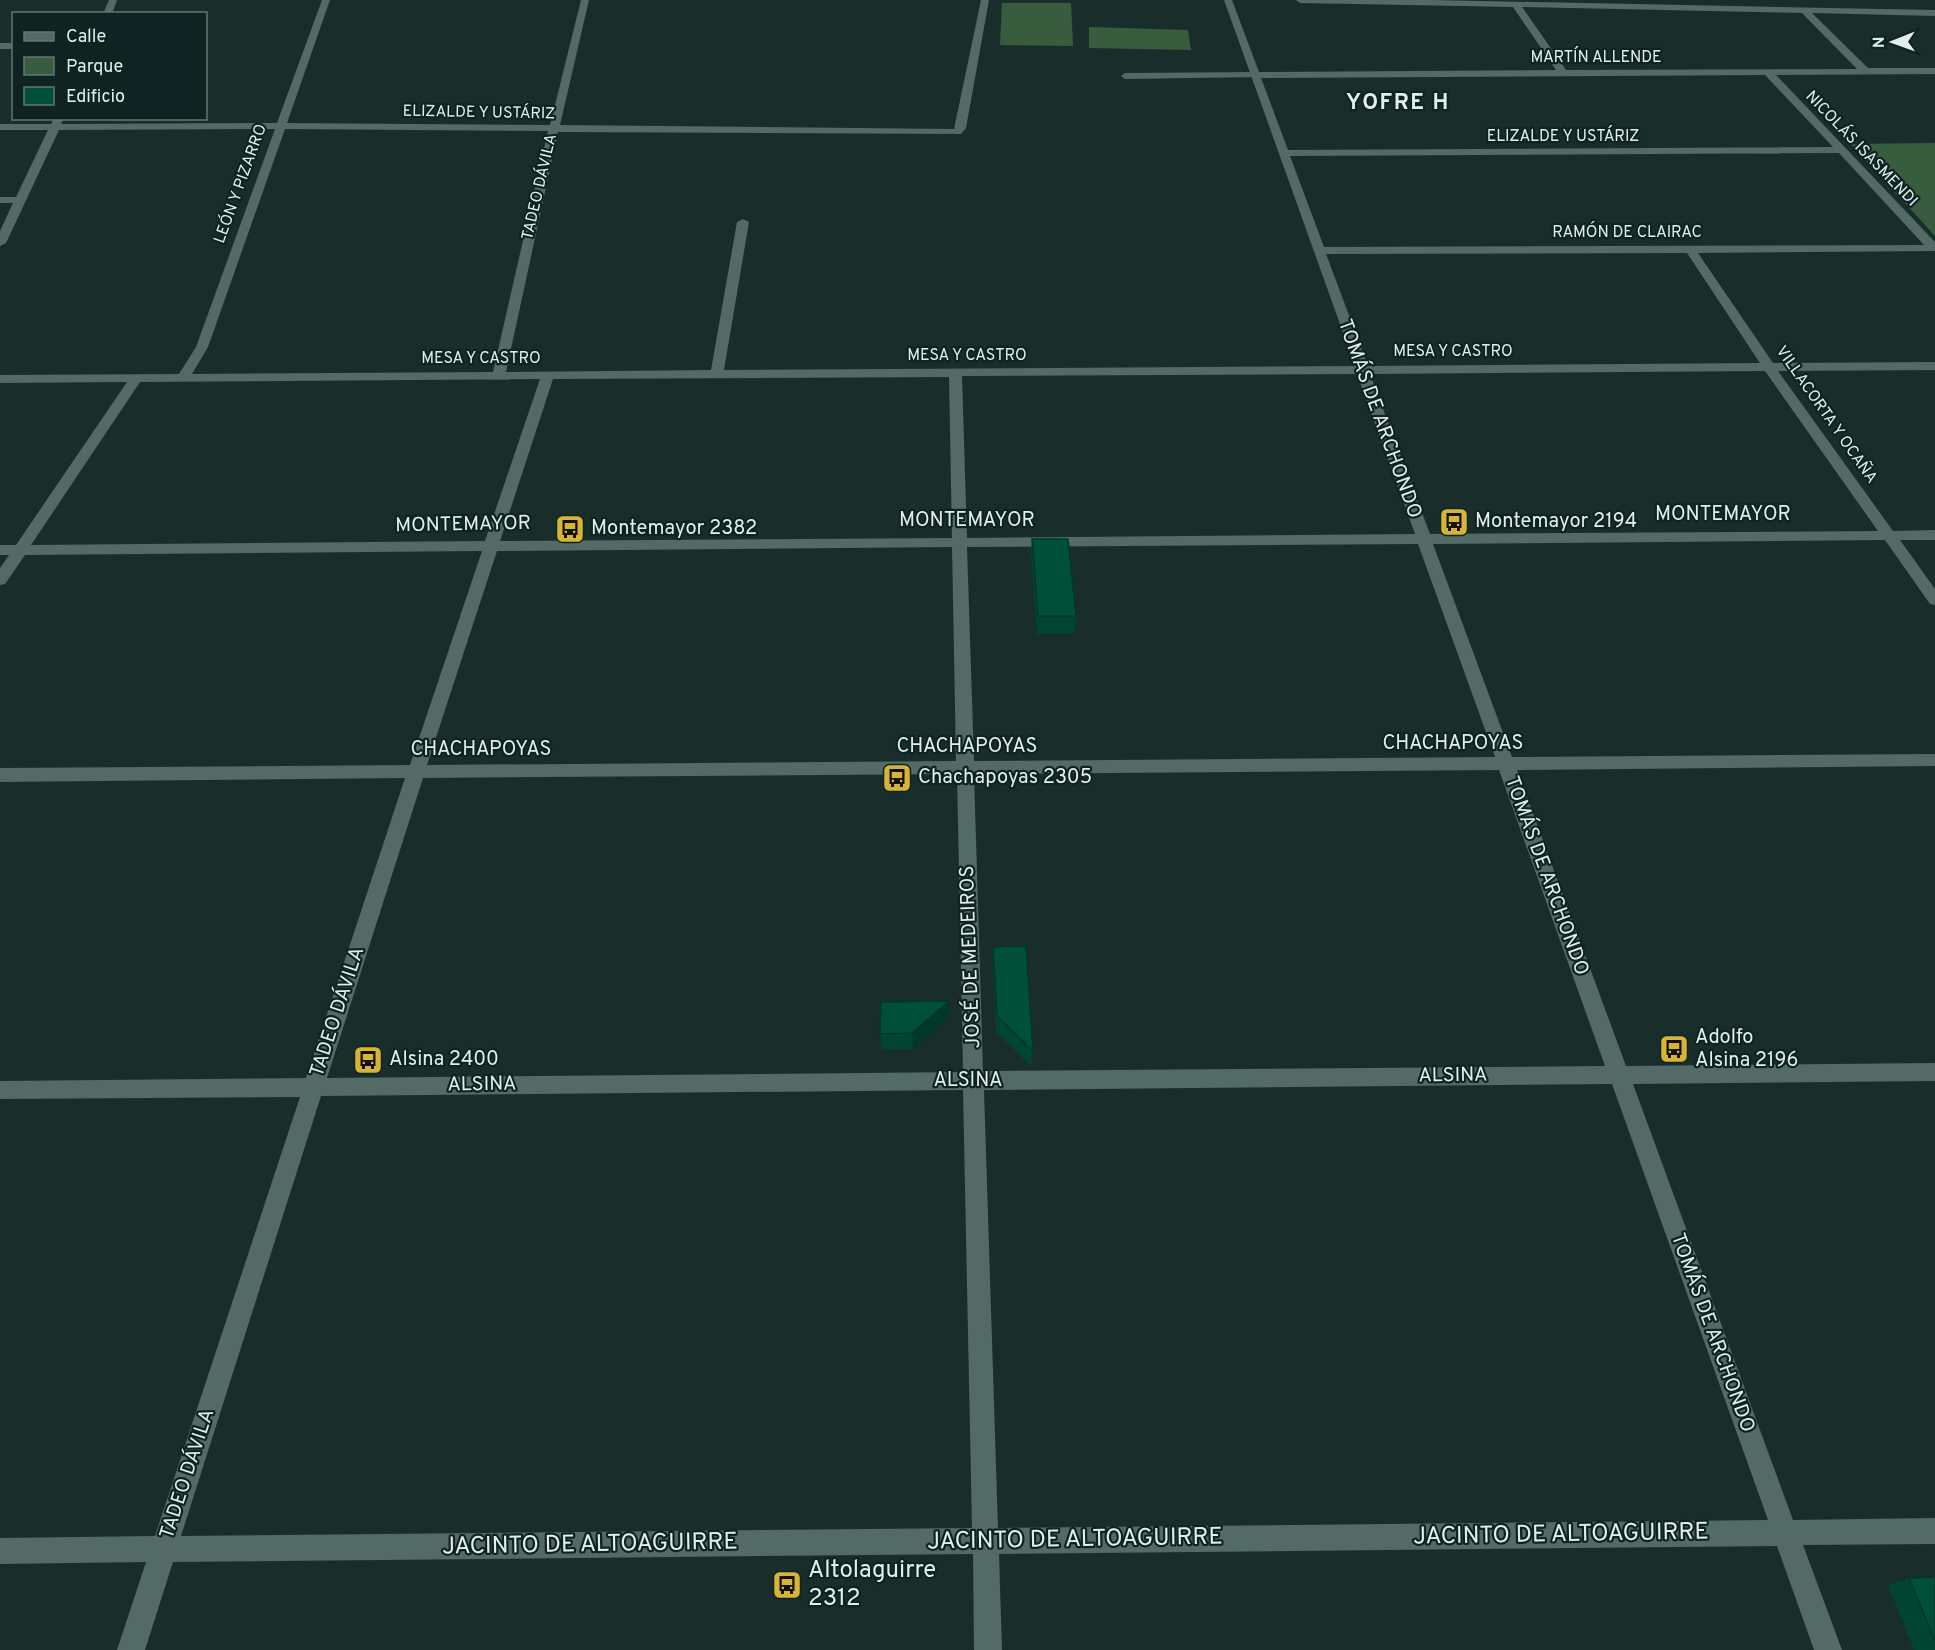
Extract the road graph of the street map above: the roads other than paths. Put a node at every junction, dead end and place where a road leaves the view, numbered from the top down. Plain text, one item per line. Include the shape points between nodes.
1 (326, 0) edge
2 (585, 0) edge
3 (985, 0) edge
4 (1228, 0) edge
5 (1300, 0) edge
6 (1810, 0) edge
7 (1516, 5) junction
8 (1805, 11) junction
9 (1820, 11) junction
10 (1935, 13) edge
11 (1865, 71) junction
12 (1935, 71) edge
13 (1767, 72) junction
14 (1563, 73) junction
15 (1257, 75) junction
16 (1125, 76) dead end
17 (57, 122) edge
18 (281, 126) junction
19 (0, 127) edge
20 (554, 129) junction
21 (1841, 150) junction
22 (1285, 153) junction
23 (0, 200) edge
24 (20, 200) junction
25 (743, 222) dead end
26 (0, 243) edge
27 (1935, 248) edge
28 (1690, 249) junction
29 (1319, 251) junction
30 (1769, 366) junction
31 (1935, 366) edge
32 (1361, 370) junction
33 (955, 372) junction
34 (717, 374) junction
35 (499, 375) junction
36 (548, 375) junction
37 (184, 377) junction
38 (136, 378) junction
39 (0, 379) edge
40 (1888, 535) junction
41 (1935, 535) edge
42 (1422, 538) junction
43 (959, 542) junction
44 (491, 546) junction
45 (0, 550) edge
46 (20, 550) junction
47 (0, 580) edge
48 (1935, 600) edge
49 (1935, 760) edge
50 (1505, 764) junction
51 (966, 768) junction
52 (416, 772) junction
53 (0, 775) edge
54 (1935, 1072) edge
55 (1618, 1074) junction
56 (975, 1081) junction
57 (313, 1087) junction
58 (0, 1090) edge
59 (1935, 1531) edge
60 (1785, 1533) junction
61 (986, 1540) junction
62 (164, 1550) junction
63 (0, 1551) edge
64 (131, 1650) edge
65 (988, 1650) edge
66 (1828, 1650) edge

1 - 18 street, LEÓN Y PIZARRO
2 - 20 street, TADEO DÁVILA
3 - 20 street, ELIZALDE Y USTÁRIZ via 962,128 957,132
4 - 15 street, TOMÁS DE ARCHONDO
5 - 7 street
6 - 9 street
7 - 8 street
7 - 14 street
8 - 9 street
8 - 11 street
9 - 10 street
11 - 12 street, MARTÍN ALLENDE
11 - 13 street, MARTÍN ALLENDE
13 - 14 street, MARTÍN ALLENDE
13 - 21 street, NICOLÁS ISASMENDI
14 - 15 street, MARTÍN ALLENDE
15 - 16 lane
15 - 22 street, TOMÁS DE ARCHONDO
17 - 18 street, ELIZALDE Y USTÁRIZ
17 - 19 street, ELIZALDE Y USTÁRIZ
17 - 24 street
18 - 20 street, ELIZALDE Y USTÁRIZ
18 - 37 street, LEÓN Y PIZARRO via 202,347
20 - 35 street, TADEO DÁVILA
21 - 22 street, ELIZALDE Y USTÁRIZ
21 - 27 street, NICOLÁS ISASMENDI
22 - 29 street, TOMÁS DE ARCHONDO
23 - 24 street
24 - 26 street
25 - 34 street
27 - 28 street, RAMÓN DE CLAIRAC
28 - 29 street, RAMÓN DE CLAIRAC
28 - 30 street, VILLACORTA Y OCAÑA
29 - 32 street, TOMÁS DE ARCHONDO
30 - 31 street, MESA Y CASTRO
30 - 32 street, MESA Y CASTRO
30 - 40 street, VILLACORTA Y OCAÑA
32 - 33 street, MESA Y CASTRO
32 - 42 street, TOMÁS DE ARCHONDO
33 - 34 street, MESA Y CASTRO
33 - 43 street, JOSÉ DE MEDEIROS
34 - 36 street, MESA Y CASTRO
35 - 36 street, MESA Y CASTRO
35 - 37 street, MESA Y CASTRO
36 - 44 street, TADEO DÁVILA
37 - 38 street, MESA Y CASTRO
38 - 39 street, MESA Y CASTRO
38 - 46 street
40 - 41 street, MONTEMAYOR
40 - 42 street, MONTEMAYOR
40 - 48 street, VILLACORTA Y OCAÑA
42 - 43 street, MONTEMAYOR
42 - 50 street, TOMÁS DE ARCHONDO
43 - 44 street, MONTEMAYOR
43 - 51 street, JOSÉ DE MEDEIROS
44 - 46 street, MONTEMAYOR
44 - 52 street, TADEO DÁVILA
45 - 46 street, MONTEMAYOR
46 - 47 street
49 - 50 street, CHACHAPOYAS
50 - 51 street, CHACHAPOYAS
50 - 55 street, TOMÁS DE ARCHONDO
51 - 52 street, CHACHAPOYAS
51 - 56 street, JOSÉ DE MEDEIROS
52 - 53 street, CHACHAPOYAS
52 - 57 street, TADEO DÁVILA
54 - 55 street, ALSINA
55 - 56 street, ALSINA
55 - 60 street, TOMÁS DE ARCHONDO
56 - 57 street, ALSINA
56 - 61 street, JOSÉ DE MEDEIROS
57 - 58 street, ALSINA
57 - 62 street, TADEO DÁVILA
59 - 60 street, JACINTO DE ALTOAGUIRRE
60 - 61 street, JACINTO DE ALTOAGUIRRE
60 - 66 street, TOMÁS DE ARCHONDO
61 - 62 street, JACINTO DE ALTOAGUIRRE
61 - 65 street, JOSÉ DE MEDEIROS
62 - 63 street, JACINTO DE ALTOAGUIRRE
62 - 64 street, TADEO DÁVILA

